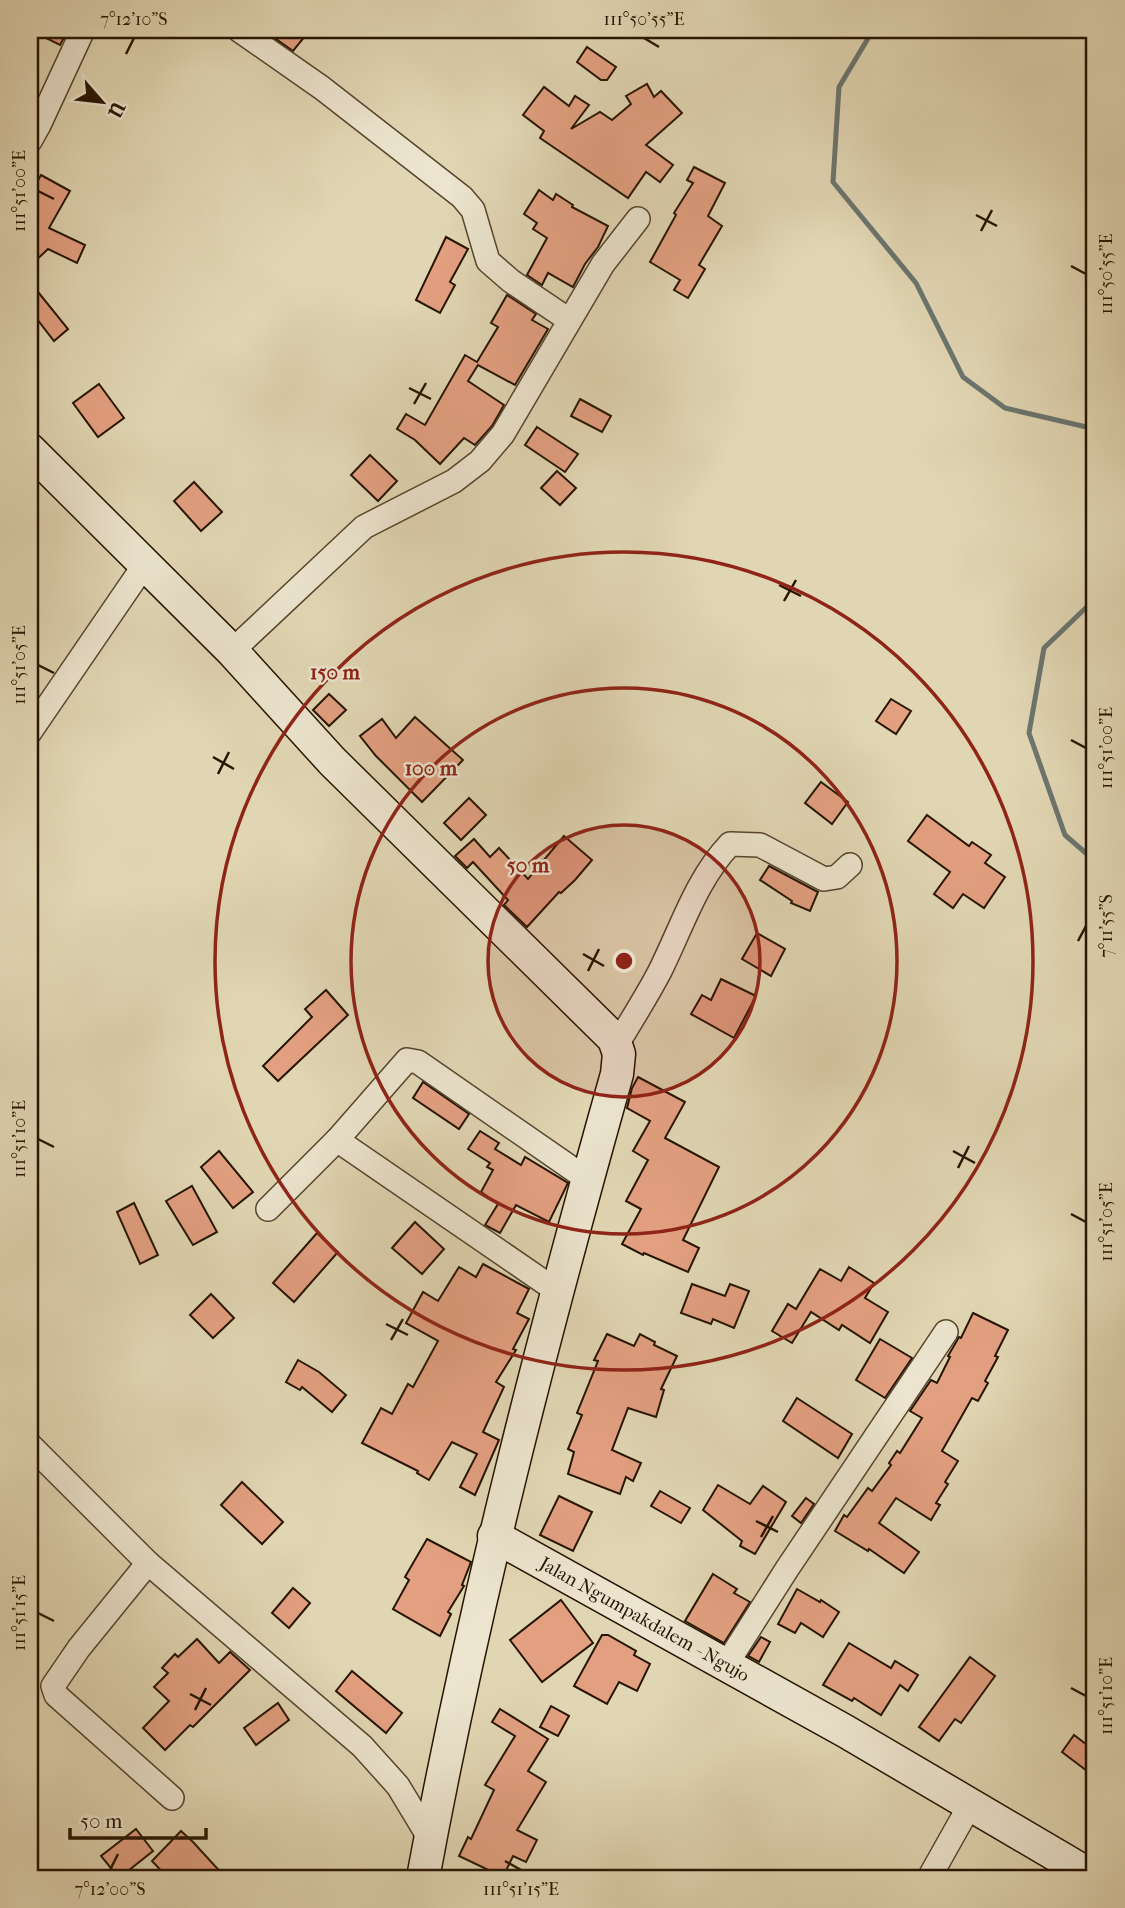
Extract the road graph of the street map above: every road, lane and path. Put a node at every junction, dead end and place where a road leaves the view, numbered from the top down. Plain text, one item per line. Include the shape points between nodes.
1 (83, 30) edge
2 (239, 30) edge
3 (30, 142) edge
4 (638, 219) dead end
5 (569, 320) junction
6 (30, 450) edge
7 (145, 564) junction
8 (232, 650) junction
9 (30, 732) edge
10 (850, 865) dead end
11 (616, 1046) junction
12 (337, 1140) junction
13 (587, 1179) junction
14 (268, 1209) dead end
15 (558, 1292) junction
16 (946, 1332) dead end
17 (30, 1445) edge
18 (494, 1536) junction
19 (148, 1563) junction
20 (726, 1665) junction
21 (172, 1798) dead end
22 (970, 1805) junction
23 (430, 1839) junction
24 (423, 1878) edge
25 (929, 1878) edge
26 (1095, 1878) edge

1 - 3 street
2 - 5 street via 462,197 473,210 488,261
4 - 5 street via 603,264
5 - 8 street via 503,434 480,461 454,481 364,527
6 - 7 street
7 - 8 street
7 - 9 street
8 - 11 street via 332,761 614,1039
10 - 11 street via 837,877 824,879 760,845 730,844 713,862 660,971
11 - 13 street via 617,1074
12 - 13 street via 407,1060 418,1062
12 - 14 street
12 - 15 street
13 - 15 street
15 - 18 street
16 - 20 street
17 - 19 street
18 - 20 street, Jalan Ngumpakdalem - Ngujo
18 - 23 street
19 - 21 street via 52,1686 56,1695
19 - 23 street via 362,1746 398,1786
20 - 22 street, Jalan Ngumpakdalem - Ngujo
22 - 25 street
22 - 26 street, Jalan Ngumpakdalem - Ngujo
23 - 24 street

